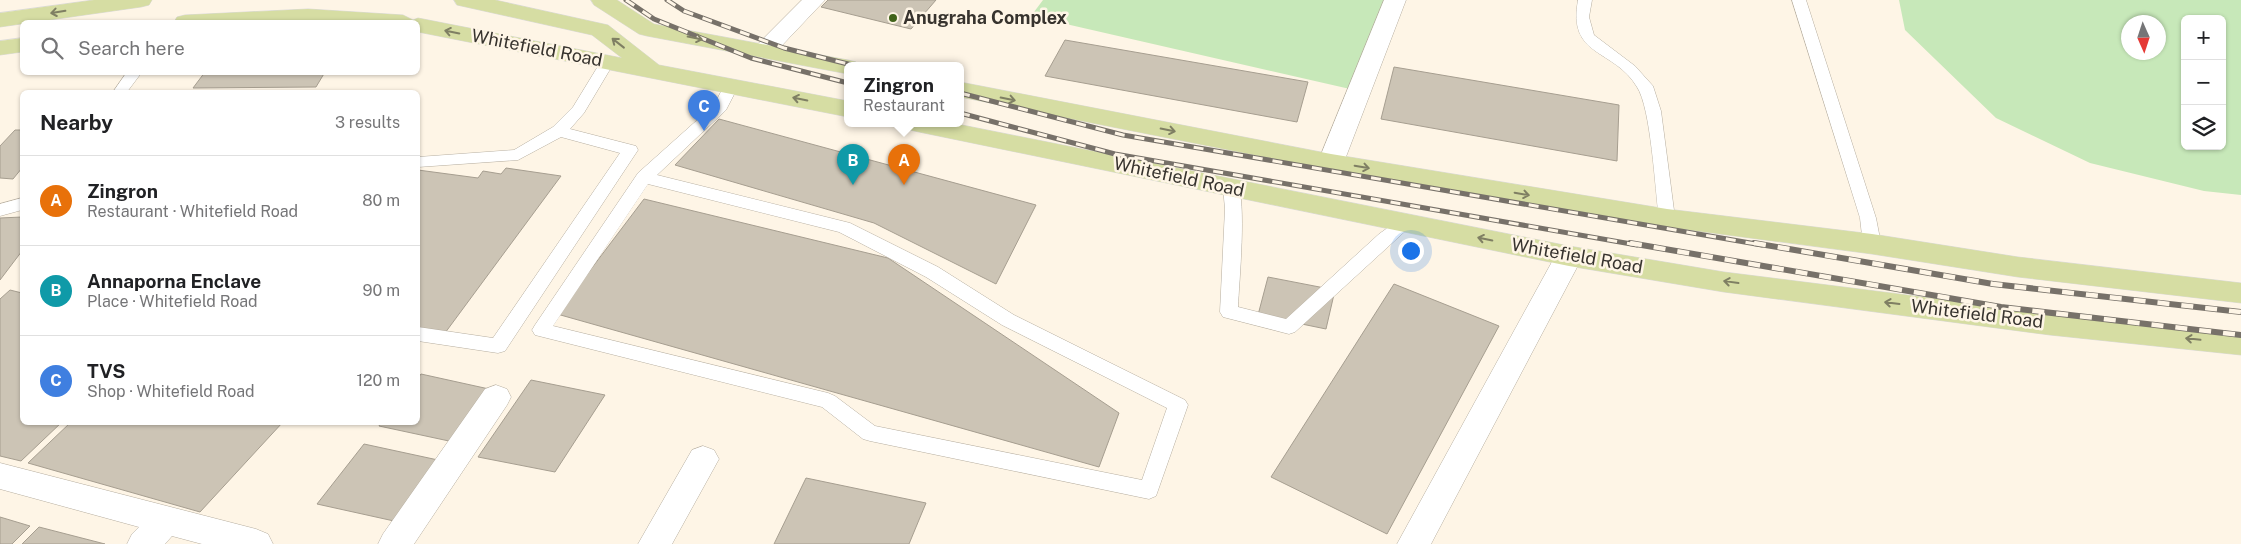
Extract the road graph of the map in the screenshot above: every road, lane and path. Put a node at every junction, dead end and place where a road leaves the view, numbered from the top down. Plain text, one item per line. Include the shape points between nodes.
1 (141, 0) edge
2 (465, 0) edge
3 (602, 0) edge
4 (635, 0) edge
5 (814, 0) edge
6 (1395, 0) edge
7 (1584, 0) edge
8 (1799, 0) edge
9 (0, 20) edge
10 (210, 20) edge
11 (371, 20) edge
12 (420, 25) edge
13 (648, 29) junction
14 (20, 45) edge
15 (0, 48) edge
16 (764, 51) junction
17 (608, 61) junction
18 (844, 66) edge
19 (656, 73) junction
20 (133, 75) edge
21 (731, 85) junction
22 (122, 90) edge
23 (964, 90) edge
24 (844, 108) edge
25 (934, 127) edge
26 (559, 131) junction
27 (420, 162) edge
28 (1331, 162) junction
29 (644, 177) junction
30 (1231, 187) junction
31 (20, 205) edge
32 (0, 210) edge
33 (1667, 218) junction
34 (1406, 223) junction
35 (1872, 244) junction
36 (1569, 256) junction
37 (2241, 292) edge
38 (420, 334) edge
39 (2241, 344) edge
40 (496, 397) dead end
41 (703, 459) dead end
42 (0, 476) edge
43 (166, 520) junction
44 (144, 544) edge
45 (256, 544) edge
46 (395, 544) edge
47 (655, 544) edge
48 (1414, 544) edge

1 -> 9 main road
19 -> 2 main road, Whitefield Road via 600,30
3 - 13 main road
4 - 13 main road
5 - 16 street
6 - 28 street
7 - 33 lane via 1582,17 1587,37 1630,68 1645,86 1653,111
8 - 35 lane via 1868,218
10 - 11 main road via 308,16
17 -> 12 main road, Whitefield Road
13 -> 16 main road
14 - 15 main road
16 - 18 main road
17 - 19 main road, Whitefield Road
17 - 26 lane via 579,110
19 - 21 main road, Whitefield Road
20 - 22 lane
24 -> 21 main road, Whitefield Road
21 - 29 lane via 721,107
23 -> 28 main road
25 - 30 main road, Whitefield Road
26 - 27 lane via 518,155
26 - 38 lane via 630,150 498,346
28 -> 33 main road
29 - 29 lane via 541,330 828,401 870,433 1149,490 1178,405 1008,320 932,272 844,227
30 - 34 main road, Whitefield Road
30 - 34 lane via 1233,208 1228,312 1289,327 1385,238
31 - 32 lane
33 - 35 main road
36 -> 34 main road, Whitefield Road
35 - 37 main road via 2018,267
39 -> 36 main road, Whitefield Road via 2050,324 1744,284
36 - 48 street
40 - 46 street
41 - 47 street
42 - 43 street
43 - 44 street
43 - 45 street

